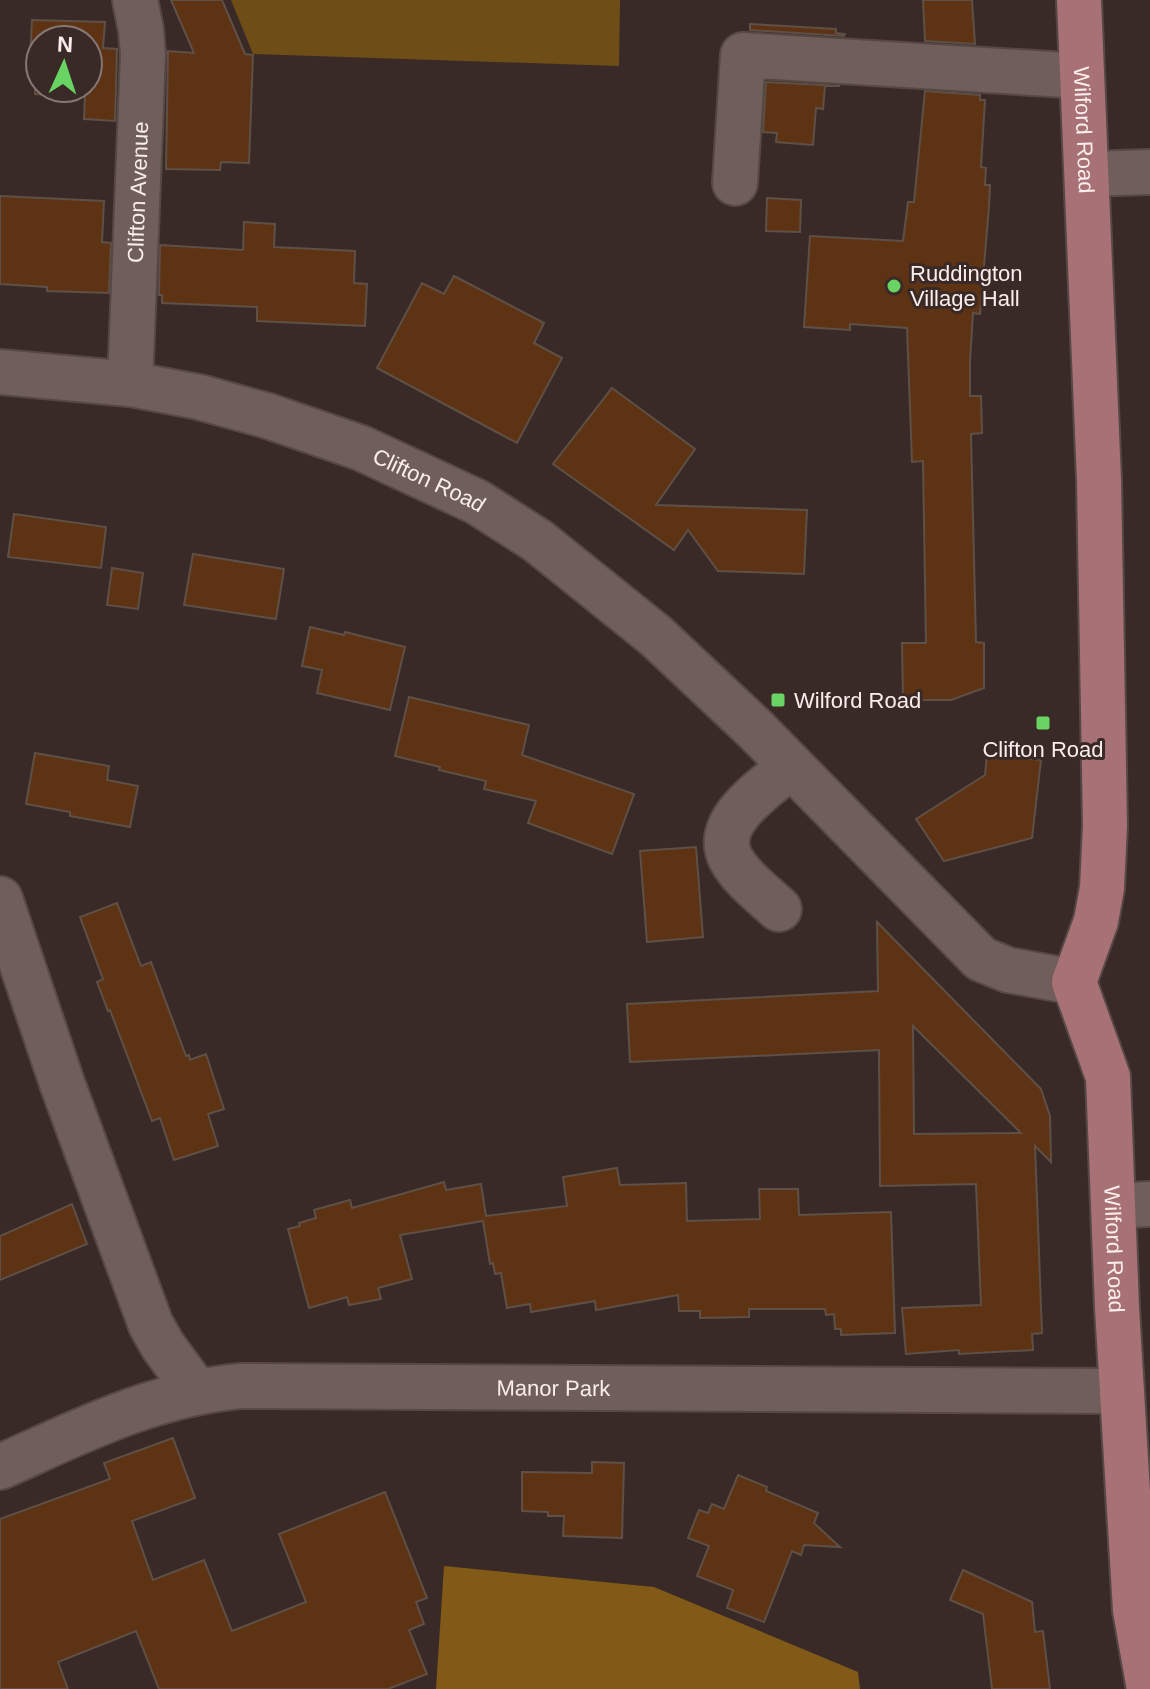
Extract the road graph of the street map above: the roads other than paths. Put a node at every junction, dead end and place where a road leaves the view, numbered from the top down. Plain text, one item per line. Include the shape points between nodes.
1 (135, 0) edge
2 (1079, 0) edge
3 (1082, 76) junction
4 (1150, 172) edge
5 (1087, 174) junction
6 (735, 183) dead end
7 (0, 372) edge
8 (130, 384) junction
9 (791, 766) junction
10 (11, 892) edge
11 (779, 909) dead end
12 (1074, 982) junction
13 (1132, 1205) edge
14 (196, 1391) junction
15 (1122, 1391) junction
16 (1138, 1457) edge
17 (0, 1467) edge
18 (1149, 1689) edge

1 - 8 street, Clifton Avenue via 143,54
2 - 3 main road, Wilford Road
3 - 5 main road, Wilford Road
3 - 6 street via 743,55
4 - 5 street
5 - 12 main road, Wilford Road via 1105,826 1096,921
7 - 8 street, Clifton Road
8 - 9 street, Clifton Road via 199,397 313,431 477,502 538,541 656,636
9 - 11 street via 738,814 728,840 732,861
9 - 12 street, Clifton Road via 981,959 1008,970
10 - 14 street via 62,1083 151,1325
12 - 13 main road, Wilford Road via 1108,1077
13 - 15 main road, Wilford Road
14 - 15 street, Manor Park via 241,1386
14 - 17 street, Manor Park via 110,1418
15 - 16 main road, Wilford Road
16 - 18 main road, Wilford Road via 1135,1610

